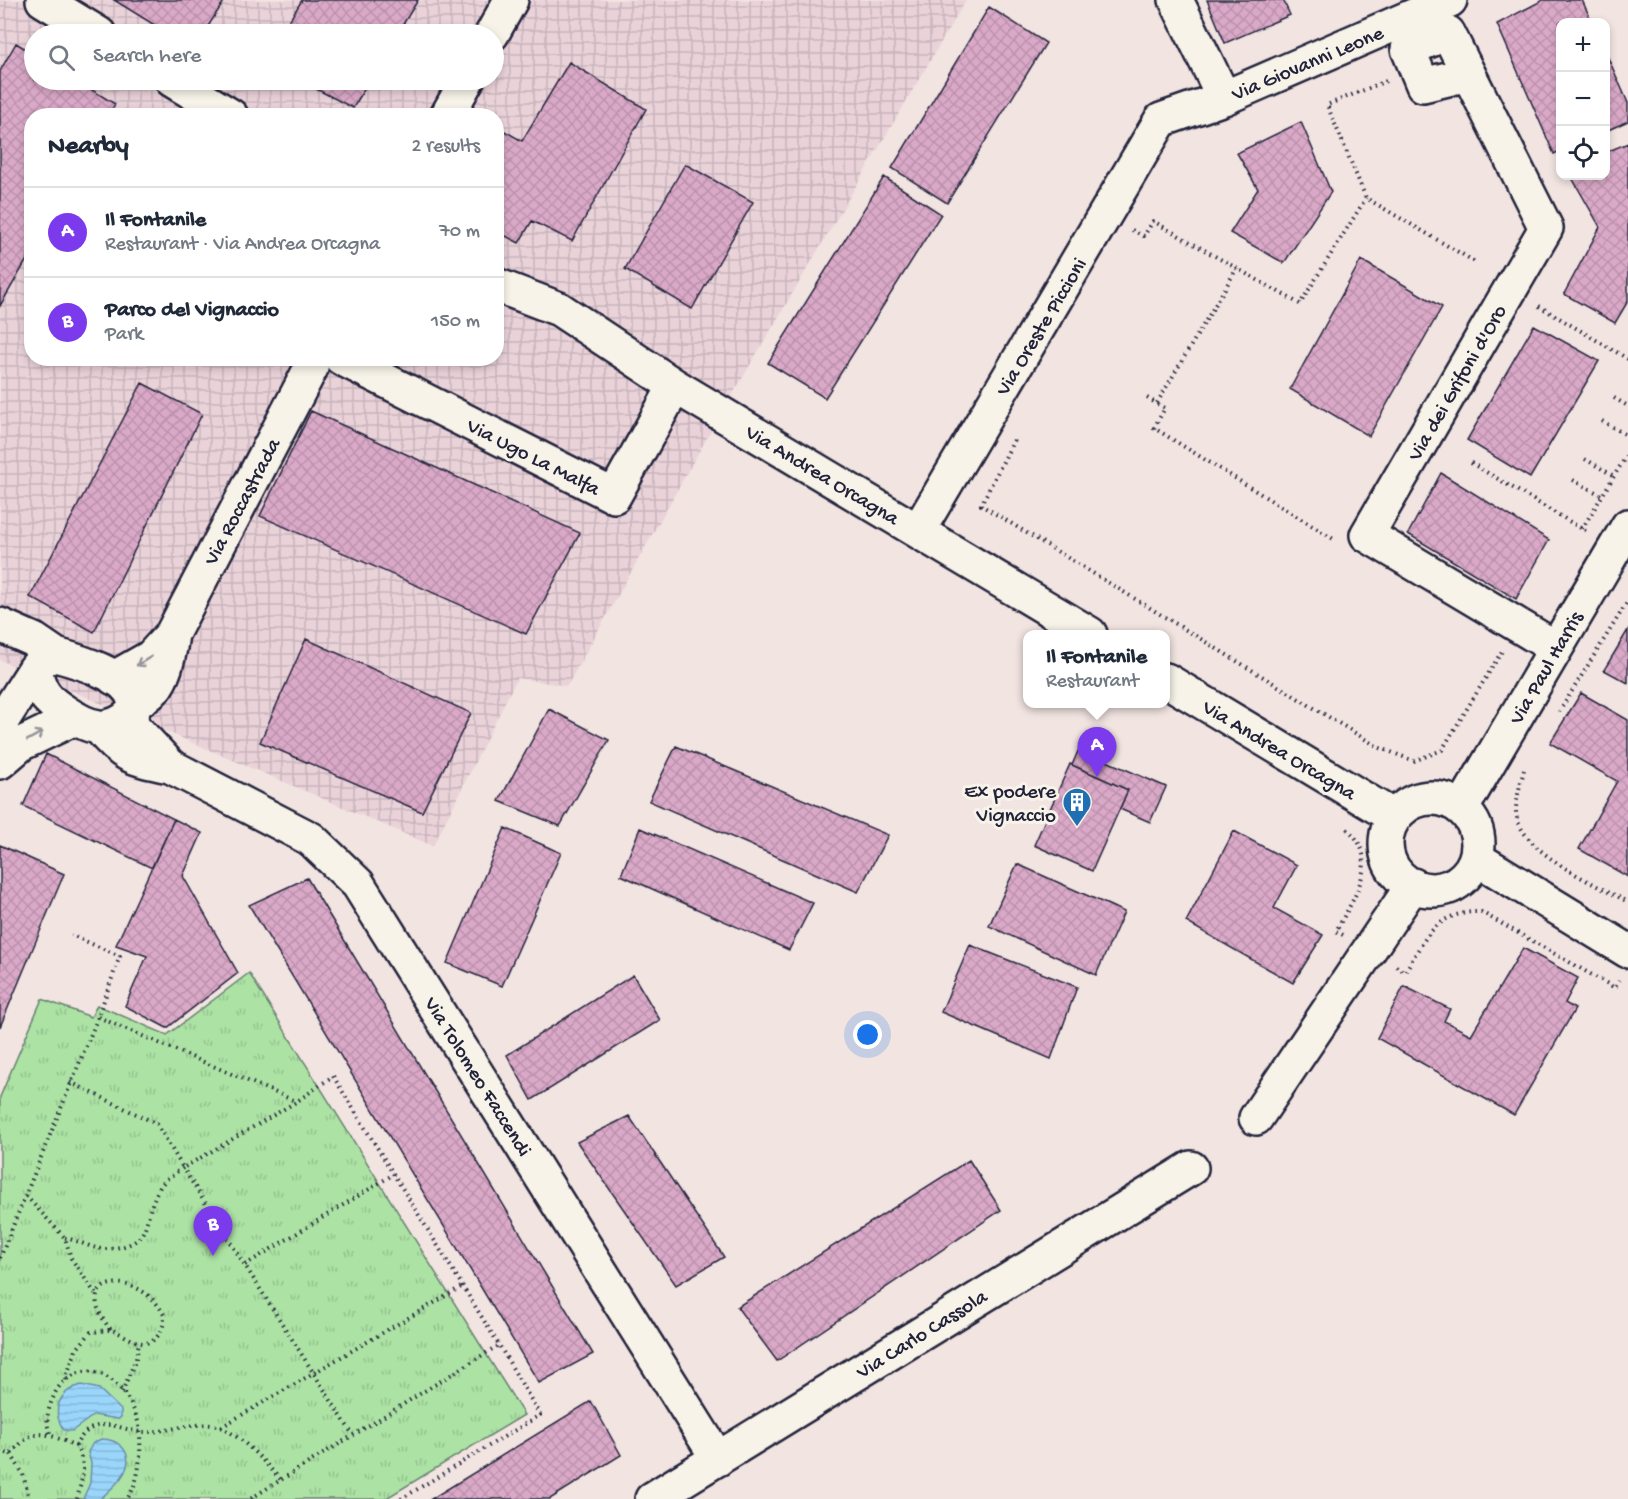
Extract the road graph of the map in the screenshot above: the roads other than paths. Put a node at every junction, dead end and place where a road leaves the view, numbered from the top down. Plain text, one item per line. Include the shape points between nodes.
1 (43, 0) edge
2 (511, 0) edge
3 (1176, 0) edge
4 (1444, 9) edge
5 (83, 24) edge
6 (498, 24) edge
7 (1468, 74) junction
8 (188, 90) edge
9 (461, 90) edge
10 (1224, 98) junction
11 (218, 108) edge
12 (451, 108) edge
13 (1161, 120) joint
14 (504, 288) edge
15 (504, 306) edge
16 (558, 309) junction
17 (320, 366) edge
18 (334, 366) edge
19 (675, 386) junction
20 (918, 531) junction
21 (1621, 537) edge
22 (0, 625) edge
23 (1083, 630) edge
24 (1556, 648) junction
25 (45, 662) junction
26 (1170, 682) edge
27 (110, 709) junction
28 (0, 724) edge
29 (0, 762) edge
30 (1462, 808) junction
31 (1394, 817) junction
32 (1476, 858) junction
33 (1413, 885) junction
34 (1626, 962) edge
35 (1256, 1118) dead end
36 (1191, 1167) dead end
37 (718, 1459) junction
38 (652, 1499) edge

1 - 5 street
2 - 6 street
3 - 10 street
4 - 7 street, Via dei Grifoni d'Oro
4 - 7 street via 1408,49 1423,85
4 - 10 street, Via Giovanni Leone
7 - 24 street, Via dei Grifoni d'Oro via 1546,228 1366,535
8 - 11 street
9 - 12 street
10 - 13 street, Via Giovanni Leone
13 - 20 street, Via Oreste Piccioni
14 - 16 street, Via Andrea Orcagna
15 - 16 street, Via Andrea Orcagna
16 - 19 street, Via Andrea Orcagna
17 - 27 street, Via Roccastrada via 172,634 170,653 156,688 147,698
18 - 19 street, Via Ugo La Malfa via 614,496
19 - 20 street, Via Andrea Orcagna
20 - 23 street, Via Andrea Orcagna
21 - 24 street, Via Paul Harris
22 - 25 street via 34,640
24 - 30 street, Via Paul Harris
25 - 27 street via 87,664
25 - 27 street via 39,687 45,697
25 - 28 street
26 - 31 street, Via Andrea Orcagna
29 -> 27 street, Via Roccastrada via 21,744
27 - 37 street, Via Tolomeo Faccendi via 115,748 140,760 170,766 311,838 358,884
30 - 31 street via 1434,797 1419,799
30 - 32 street via 1477,831
31 - 33 street via 1388,832 1388,856 1400,876
32 - 33 street via 1463,877 1443,889 1427,890
32 - 34 street
33 - 35 street
36 - 37 street, Via Carlo Cassola
37 - 38 street, Via Carlo Cassola

